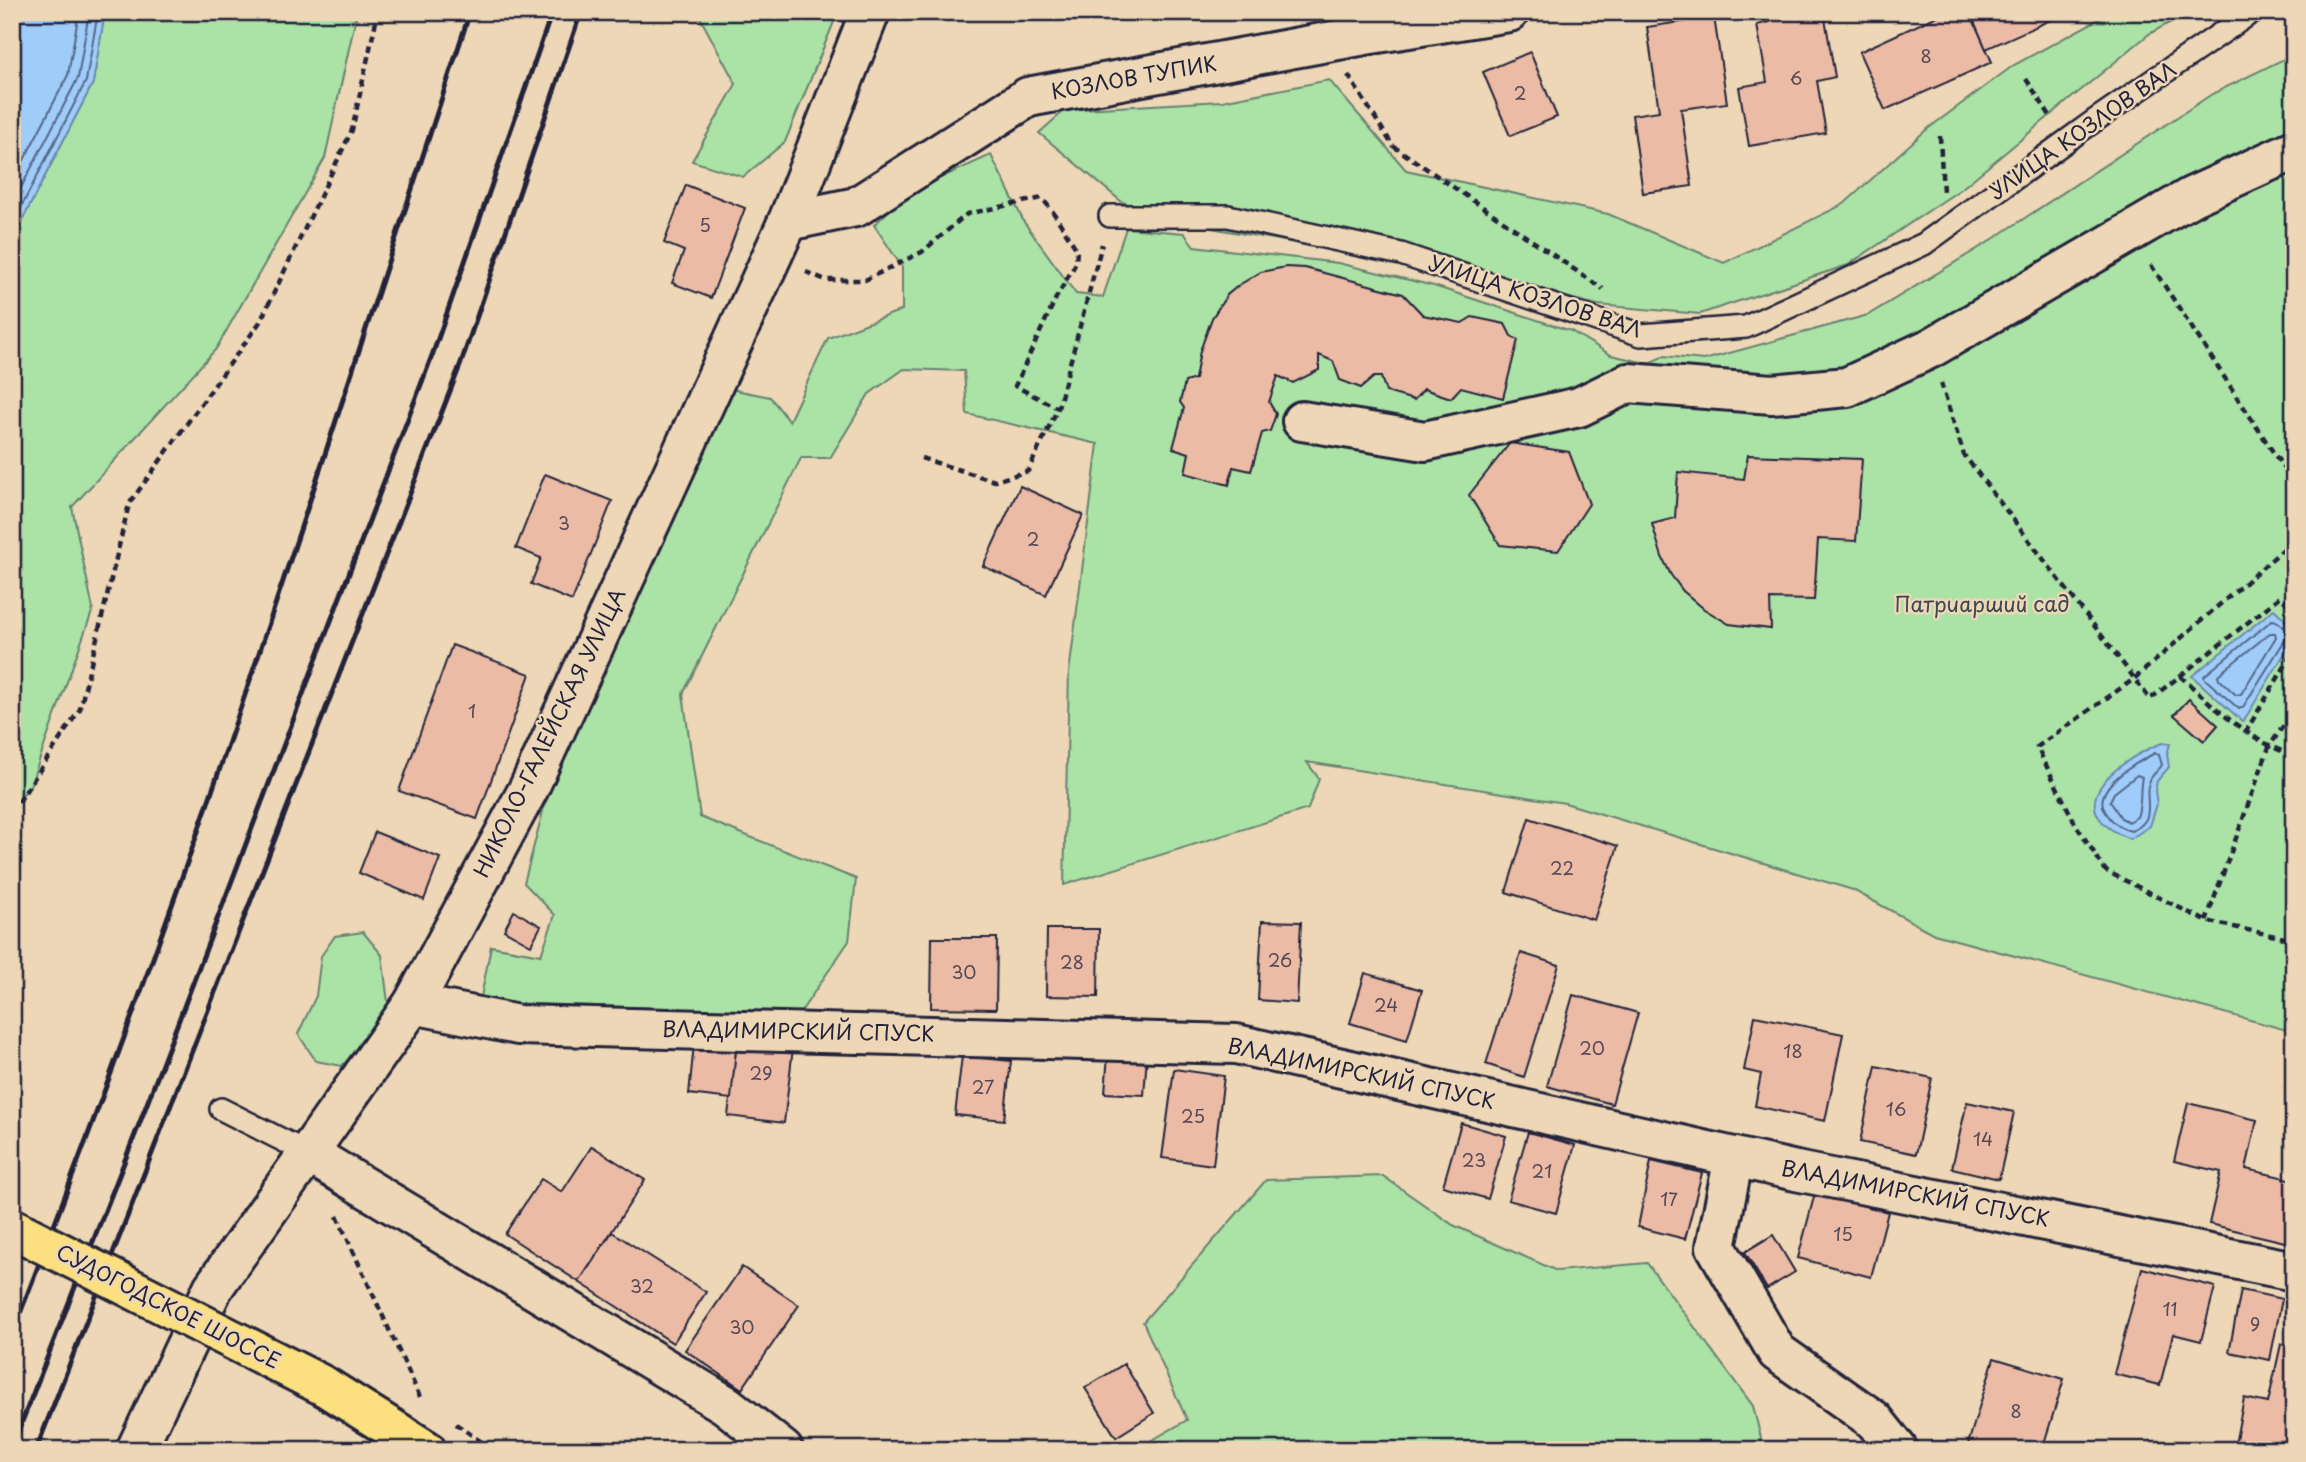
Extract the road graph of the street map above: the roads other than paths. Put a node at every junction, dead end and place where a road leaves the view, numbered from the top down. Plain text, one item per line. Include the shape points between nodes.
1 (870, 12) edge
2 (1509, 12) edge
3 (2252, 12) edge
4 (2294, 150) edge
5 (1110, 216) road end
6 (788, 221) junction
7 (1302, 421) dead end
8 (413, 1004) junction
9 (221, 1109) dead end
10 (308, 1153) junction
11 (1734, 1157) junction
12 (12, 1228) edge
13 (2294, 1271) edge
14 (136, 1450) edge
15 (426, 1450) edge
16 (783, 1450) edge
17 (1898, 1450) edge

1 - 6 street, НИКОЛО-ГАЛЕЙСКАЯ УЛИЦА
2 - 6 street, КОЗЛОВ ТУПИК via 1028,97 856,207
3 - 5 lane, УЛИЦА КОЗЛОВ ВАЛ via 1924,244 1746,327 1642,335 1389,251 1228,216
4 - 7 street via 2191,197 1931,348 1847,387 1772,394 1629,383 1579,407 1425,441
6 - 8 street, НИКОЛО-ГАЛЕЙСКАЯ УЛИЦА via 529,788
8 - 10 street, НИКОЛО-ГАЛЕЙСКАЯ УЛИЦА
8 - 11 street, ВЛАДИМИРСКИЙ СПУСК via 518,1025 1236,1044
9 - 10 lane
10 - 14 street, НИКОЛО-ГАЛЕЙСКАЯ УЛИЦА via 213,1288
10 - 16 street via 726,1405
11 - 13 street, ВЛАДИМИРСКИЙ СПУСК
11 - 17 street via 1716,1247 1777,1352 1874,1420
12 - 15 main road, СУДОГОДСКОЕ ШОССЕ, bridge via 324,1386

